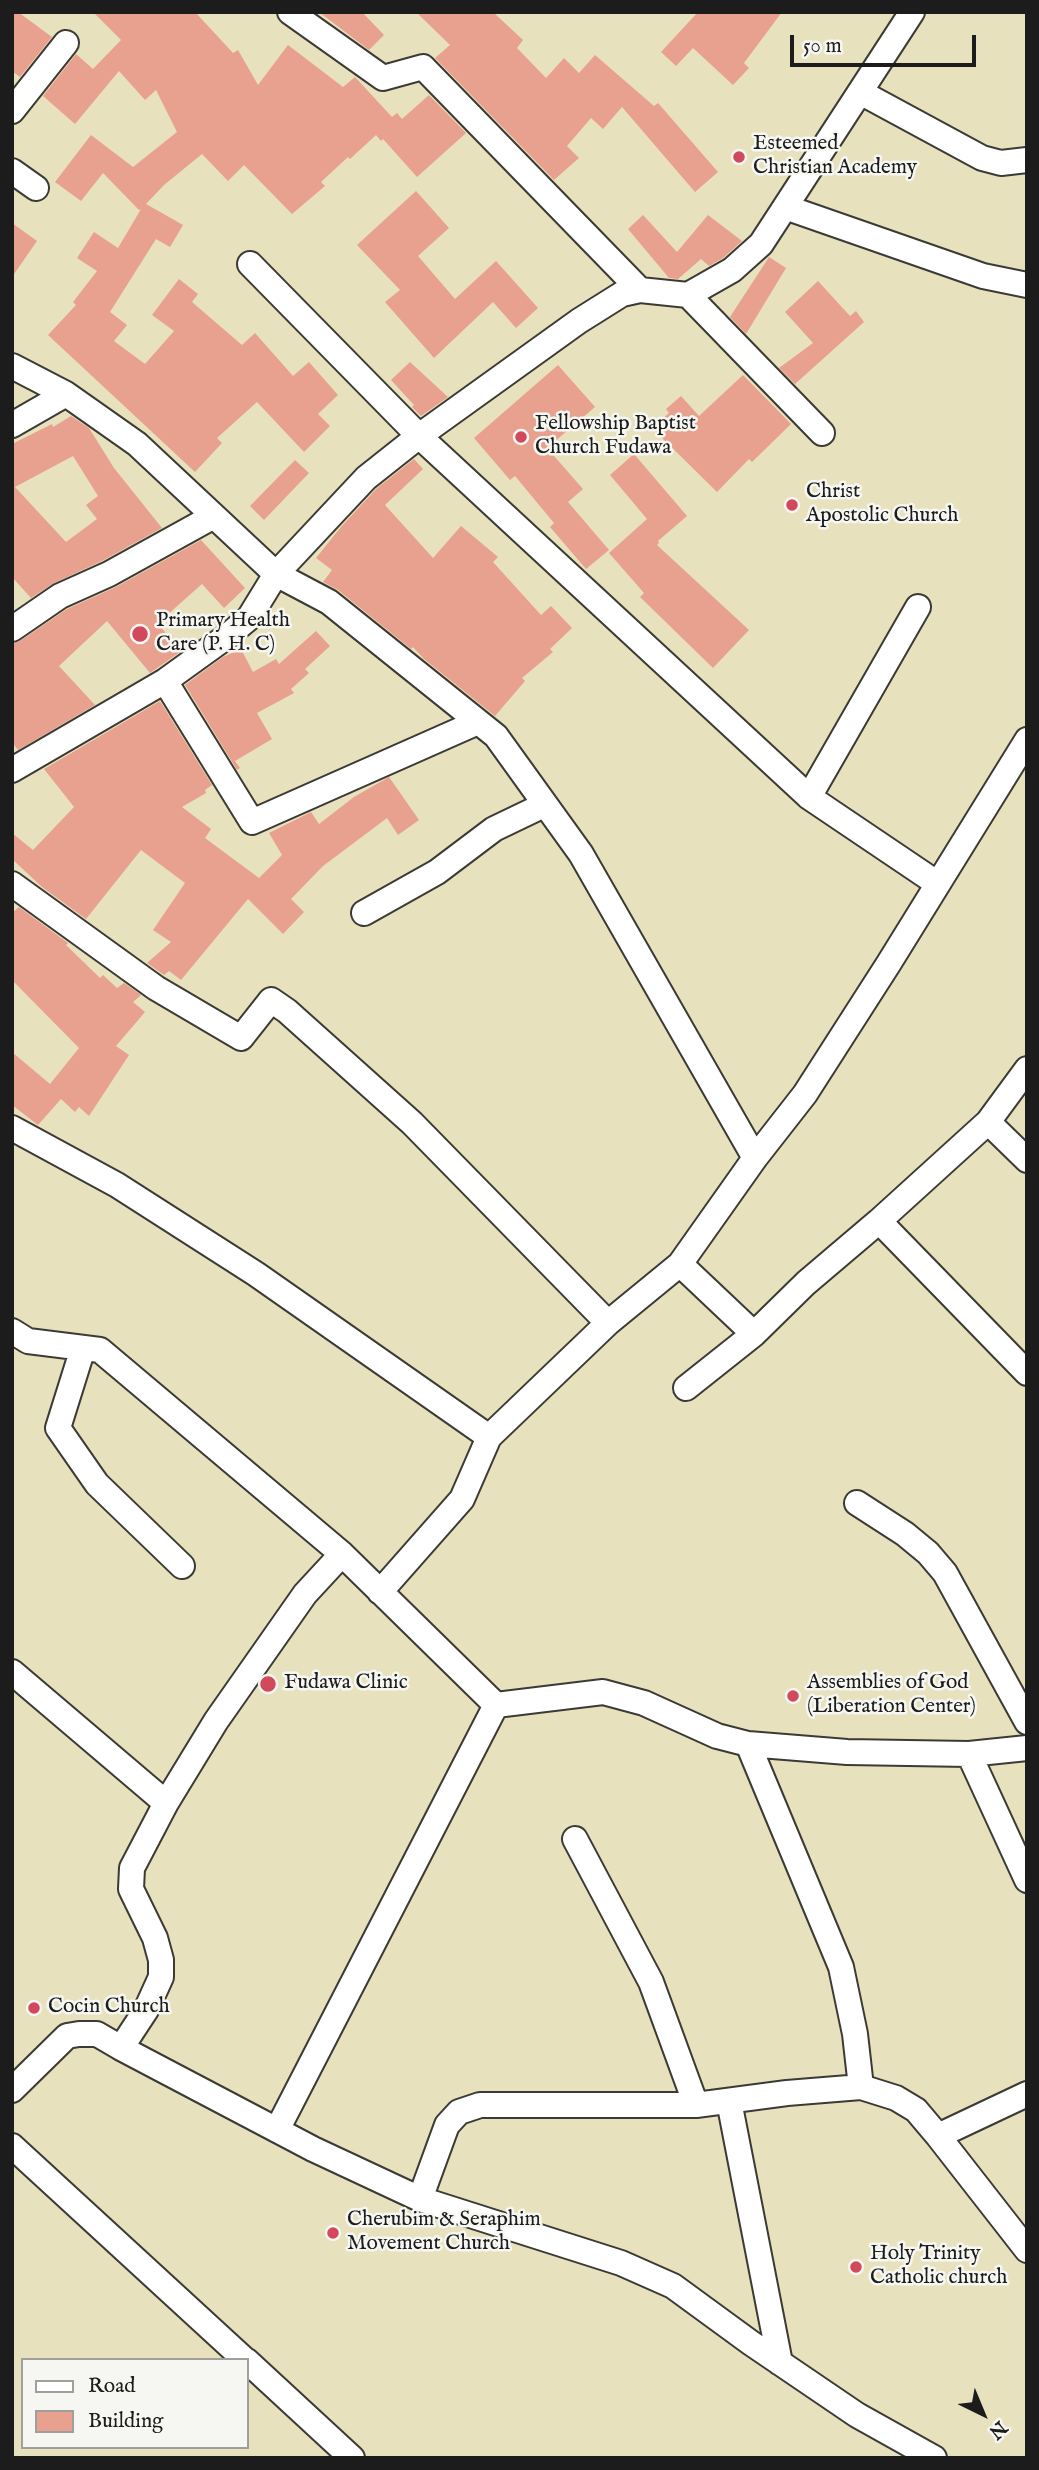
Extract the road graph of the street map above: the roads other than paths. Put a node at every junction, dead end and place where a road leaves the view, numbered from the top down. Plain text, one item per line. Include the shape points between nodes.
1 (290, 12) edge
2 (912, 12) edge
3 (66, 43) dead end
4 (860, 92) junction
5 (12, 111) edge
6 (1027, 160) edge
7 (12, 171) edge
8 (36, 188) dead end
9 (785, 207) junction
10 (250, 264) dead end
11 (1027, 285) edge
12 (640, 290) junction
13 (688, 295) junction
14 (12, 366) edge
15 (66, 394) junction
16 (12, 425) edge
17 (822, 433) dead end
18 (419, 436) junction
19 (214, 516) junction
20 (276, 574) junction
21 (918, 607) dead end
22 (12, 629) edge
23 (165, 681) junction
24 (478, 722) junction
25 (1027, 740) edge
26 (12, 770) edge
27 (809, 797) junction
28 (544, 805) junction
29 (12, 884) edge
30 (938, 884) junction
31 (364, 912) dead end
32 (1027, 1069) edge
33 (988, 1122) junction
34 (12, 1128) edge
35 (755, 1158) junction
36 (1027, 1160) edge
37 (879, 1221) junction
38 (680, 1264) junction
39 (608, 1323) junction
40 (12, 1331) edge
41 (754, 1334) junction
42 (83, 1348) junction
43 (1027, 1373) edge
44 (686, 1388) dead end
45 (489, 1437) junction
46 (857, 1503) dead end
47 (342, 1554) junction
48 (182, 1566) dead end
49 (380, 1592) junction
50 (12, 1672) edge
51 (496, 1705) junction
52 (1027, 1722) edge
53 (748, 1744) junction
54 (1027, 1748) edge
55 (969, 1754) junction
56 (166, 1804) junction
57 (575, 1839) dead end
58 (1027, 1880) edge
59 (121, 2048) junction
60 (861, 2087) junction
61 (12, 2090) edge
62 (1027, 2094) edge
63 (729, 2101) junction
64 (696, 2105) junction
65 (277, 2130) junction
66 (938, 2136) junction
67 (12, 2146) edge
68 (420, 2199) junction
69 (1027, 2250) edge
70 (243, 2358) edge
71 (248, 2363) edge
72 (780, 2363) junction
73 (352, 2458) edge
74 (934, 2458) edge

1 - 12 street via 383,78 423,66
2 - 4 street
3 - 5 street
4 - 6 street via 982,158 1001,163
4 - 9 street
7 - 8 street
9 - 11 street via 983,276
9 - 13 street via 761,244 732,270
10 - 18 street
12 - 13 street
12 - 18 street via 622,294 579,321
13 - 17 street
14 - 15 street
15 - 16 street
15 - 19 street via 137,444
18 - 20 street via 366,478
18 - 27 street
19 - 20 street
19 - 22 street via 60,596
20 - 23 street via 249,618
20 - 24 street via 329,602
21 - 27 street
23 - 24 street via 252,822
23 - 26 street
24 - 28 street via 495,736
25 - 30 street
27 - 30 street
28 - 31 street via 494,829 437,872
28 - 35 street via 581,853
29 - 39 street via 156,988 241,1038 271,1000 287,1011 412,1123
30 - 35 street via 805,1094
32 - 33 street
33 - 36 street
33 - 37 street
34 - 45 street via 117,1185 256,1273
35 - 38 street
37 - 41 street
37 - 43 street
38 - 39 street
38 - 41 street
39 - 45 street
40 - 42 street via 28,1341
41 - 44 street
42 - 47 street via 100,1350
42 - 48 street via 58,1428 97,1484
45 - 49 street via 462,1499
46 - 52 street via 905,1534 945,1573
47 - 49 street
47 - 56 street via 304,1594 216,1721
49 - 51 street
50 - 56 street
51 - 53 street via 603,1692
51 - 65 street
53 - 55 street via 847,1752
53 - 60 street via 841,1967
54 - 55 street
55 - 58 street
56 - 59 street via 132,1868 131,1889 155,1938 161,1977
57 - 64 street via 651,1982
59 - 61 street via 97,2034 67,2036
59 - 65 street
60 - 63 street
60 - 66 street via 916,2110
62 - 66 street
63 - 64 street
63 - 72 street
64 - 68 street via 480,2105 459,2112 447,2125
65 - 68 street
66 - 69 street
67 - 70 street
68 - 72 street via 621,2263 673,2286
71 - 73 street
72 - 74 street via 857,2415

